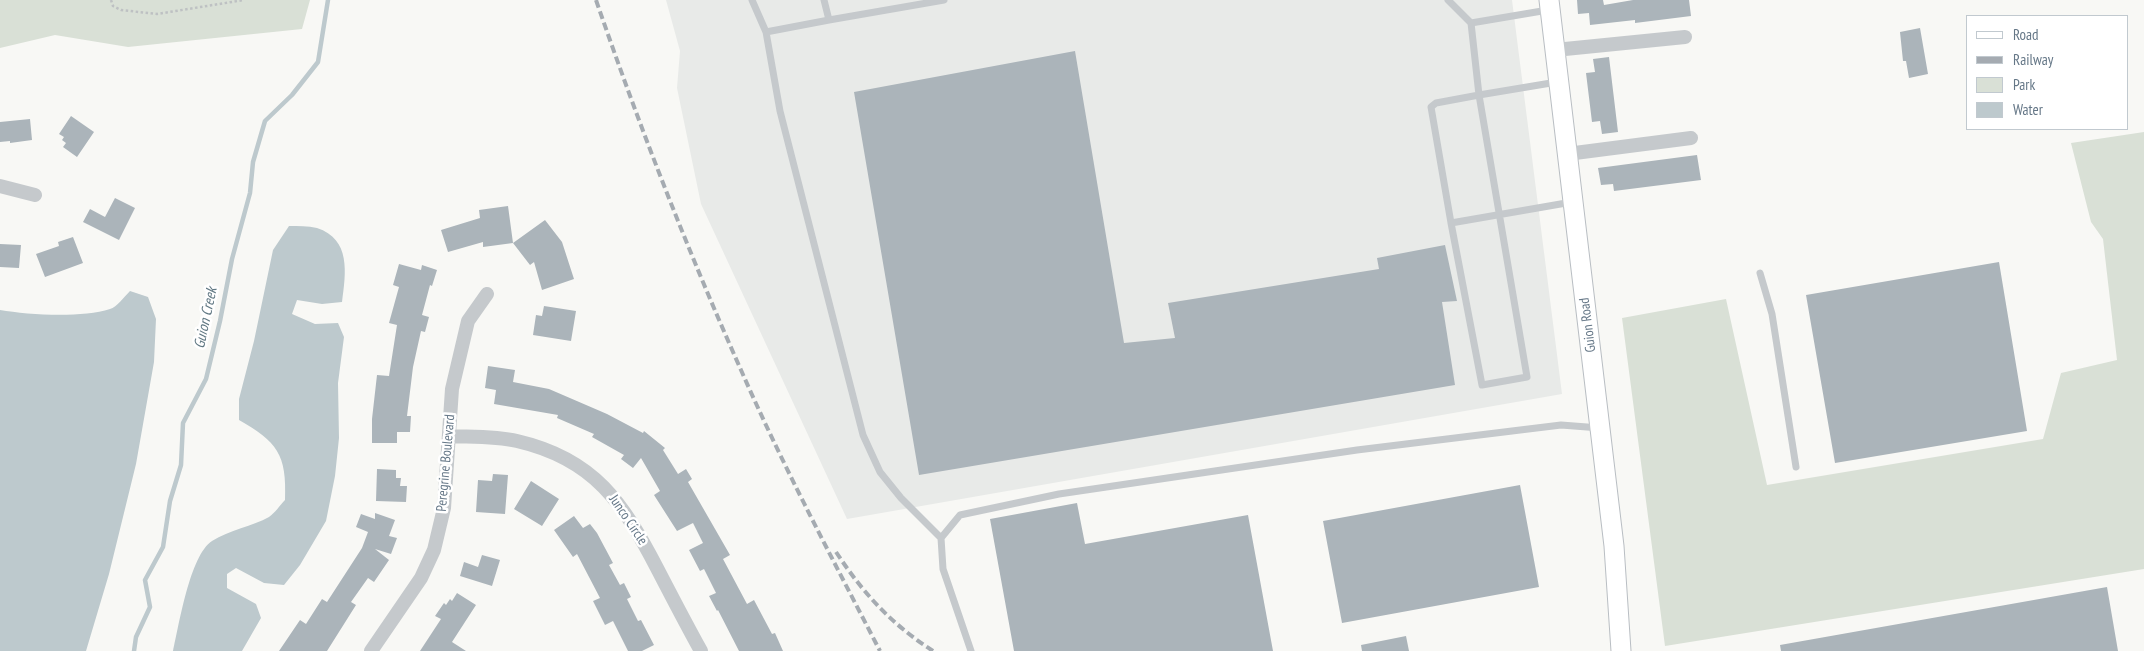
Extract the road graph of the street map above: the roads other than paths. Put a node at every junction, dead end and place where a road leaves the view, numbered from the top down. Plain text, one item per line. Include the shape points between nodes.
1 (752, 0) edge
2 (824, 0) edge
3 (944, 0) edge
4 (1448, 0) edge
5 (1549, 5) edge
6 (829, 20) junction
7 (1471, 23) junction
8 (766, 32) junction
9 (1685, 37) dead end
10 (1555, 50) junction
11 (1558, 81) junction
12 (1479, 95) junction
13 (1691, 138) dead end
14 (1567, 154) junction
15 (0, 186) edge
16 (35, 194) dead end
17 (1573, 202) junction
18 (1498, 216) junction
19 (1451, 223) junction
20 (1760, 273) dead end
21 (487, 294) dead end
22 (1600, 428) junction
23 (448, 436) junction
24 (1796, 467) dead end
25 (941, 538) junction
26 (371, 651) edge
27 (701, 651) edge
28 (971, 651) edge
29 (1621, 651) edge

1 - 8 lane
2 - 6 lane
3 - 6 lane
4 - 7 lane
5 - 7 lane
5 - 10 street, Guion Road
6 - 8 lane
7 - 12 lane
8 - 25 lane via 780,112 862,435 880,472
9 - 10 street
10 - 11 street, Guion Road
11 - 12 lane
11 - 14 street, Guion Road
12 - 18 lane
12 - 19 lane via 1433,104 1430,110
13 - 14 street
14 - 17 street, Guion Road
15 - 16 street
17 - 18 lane
17 - 22 street, Guion Road
18 - 19 lane
18 - 19 lane via 1527,377 1482,385
20 - 24 lane via 1772,314
21 - 23 street, Peregrine Boulevard via 468,321 452,389
22 - 25 lane via 1560,425 1357,450 1059,494 960,515
22 - 29 street, Guion Road via 1618,582
23 - 26 street, Peregrine Boulevard via 444,508 434,550 420,578
23 - 27 street, Junco Circle via 516,441 552,452 606,487 636,527
25 - 28 lane via 943,569

